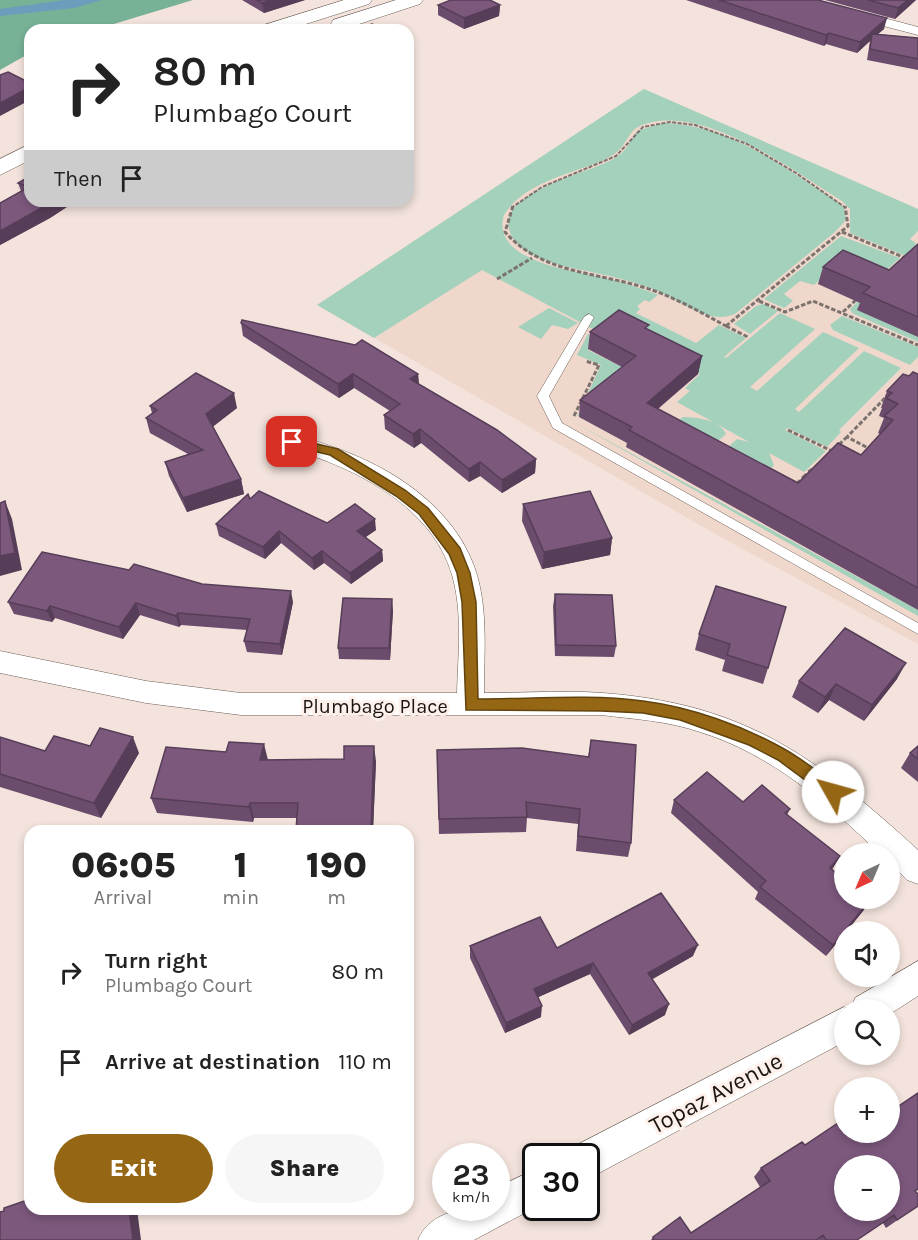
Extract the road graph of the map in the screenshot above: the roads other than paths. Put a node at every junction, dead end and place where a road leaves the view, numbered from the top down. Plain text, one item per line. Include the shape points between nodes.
1 (363, 0) edge
2 (414, 0) edge
3 (800, 0) edge
4 (287, 24) edge
5 (340, 24) edge
6 (918, 31) edge
7 (24, 154) edge
8 (0, 168) edge
9 (589, 317) dead end
10 (292, 442) dead end
11 (918, 629) edge
12 (0, 662) edge
13 (471, 705) junction
14 (918, 870) edge
15 (918, 977) edge
16 (884, 999) edge
17 (834, 1029) edge
18 (600, 1153) edge
19 (522, 1194) edge
20 (437, 1240) edge

1 - 4 street
2 - 5 street
3 - 6 street
7 - 8 street
9 - 11 lane via 543,396 557,424
10 - 13 street via 325,449 352,461 423,511 449,542 464,573 469,602
12 - 13 street, Plumbago Place via 146,692 241,704
13 - 14 street, Plumbago Place via 643,707 718,725 773,750 816,778
15 - 16 street
17 - 18 street, Topaz Avenue
19 - 20 street

